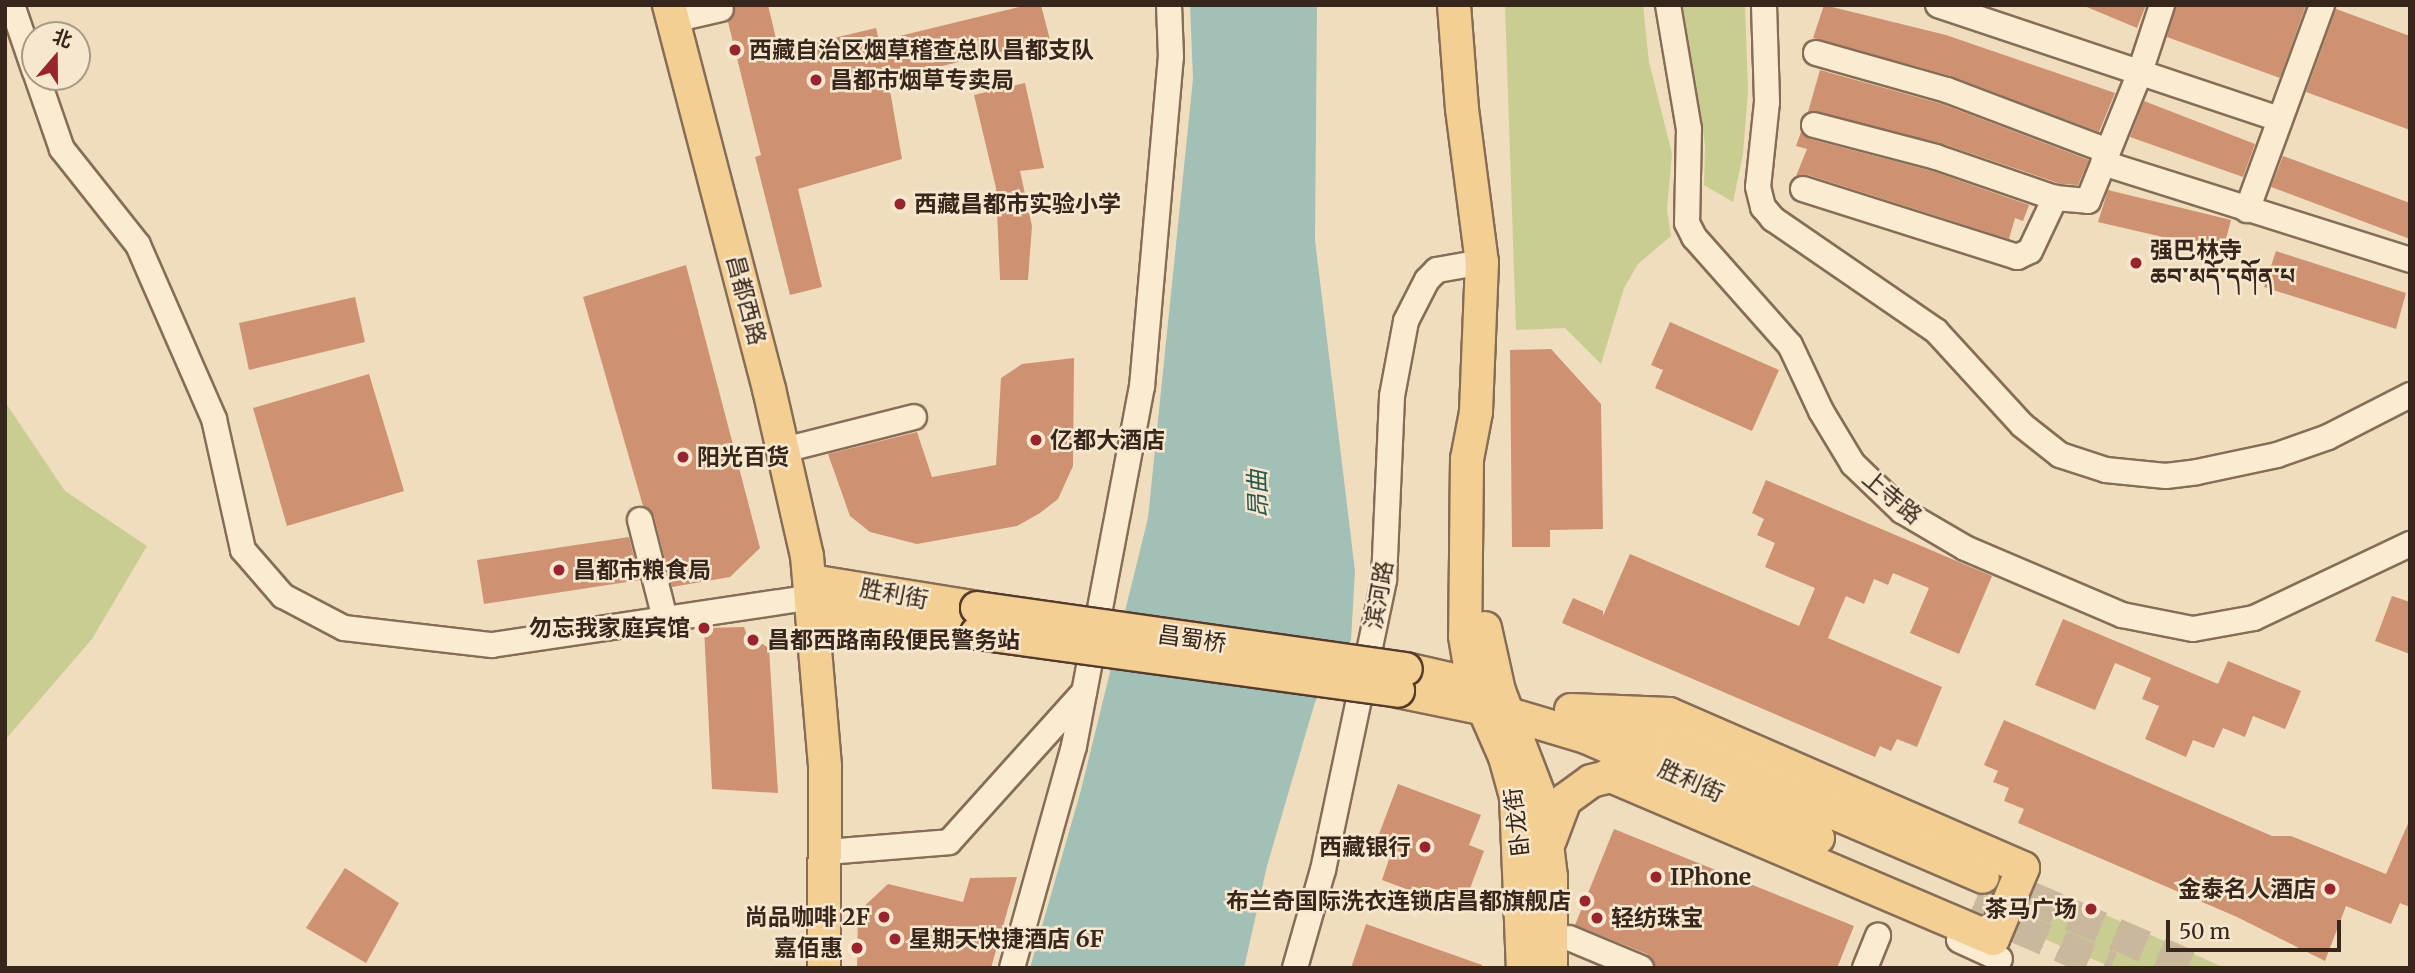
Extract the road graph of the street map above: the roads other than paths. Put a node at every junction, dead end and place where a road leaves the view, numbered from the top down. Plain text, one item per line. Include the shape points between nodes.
1 (12, 5) edge
2 (1169, 5) edge
3 (1454, 5) edge
4 (1668, 5) edge
5 (1764, 5) edge
6 (1938, 5) edge
7 (2162, 5) edge
8 (2322, 5) edge
9 (721, 9) dead end
10 (671, 13) edge
11 (21, 31) edge
12 (1816, 53) dead end
13 (2140, 72) junction
14 (42, 91) edge
15 (2279, 119) junction
16 (1814, 125) dead end
17 (2106, 157) junction
18 (1803, 189) dead end
19 (2055, 198) junction
20 (2247, 210) junction
21 (2410, 260) edge
22 (1482, 262) junction
23 (2410, 395) edge
24 (914, 417) dead end
25 (784, 450) junction
26 (640, 520) dead end
27 (2410, 544) edge
28 (813, 596) junction
29 (665, 619) junction
30 (977, 621) joint
31 (1402, 680) joint
32 (1084, 692) junction
33 (1491, 699) junction
34 (1571, 710) junction
35 (1674, 774) junction
36 (1608, 775) junction
37 (1572, 823) dead end
38 (1549, 844) junction
39 (826, 852) junction
40 (1983, 877) tunnel mouth
41 (1972, 908) tunnel mouth
42 (1878, 935) dead end
43 (1569, 938) dead end
44 (2000, 959) dead end
45 (824, 968) edge
46 (1012, 968) edge
47 (1294, 968) edge
48 (1523, 968) edge
49 (1551, 968) edge
50 (1641, 968) edge
51 (1865, 968) edge

1 - 11 street
2 - 32 street via 1171,57 1142,387
3 - 22 main road
4 - 27 street, 上寺路 via 1689,129 1686,223 1693,237 1790,345 1853,464 1902,511 1965,548 2122,615 2193,629 2254,618
5 - 23 street via 1767,103 1758,187 1763,207 1773,219 1936,331 2022,425 2060,455 2080,464 2143,475 2197,472 2277,455 2328,437
6 - 13 street
7 - 13 street
8 - 15 street
9 - 10 street
10 - 25 main road, 昌都西路
12 - 17 street via 1947,90
13 - 15 street
13 - 17 street
14 - 29 street via 62,149 138,245 214,419 243,550 283,596 344,628 492,645
15 - 20 street
16 - 19 street via 1936,157
17 - 19 street via 2088,201
17 - 20 street
18 - 19 street via 2017,257 2030,251
20 - 21 street
22 - 33 main road via 1476,412 1467,458 1465,599
22 - 47 street, 滨河路 via 1437,270 1406,321 1392,396 1384,580 1323,870
24 - 25 street
25 - 28 main road, 昌都西路
26 - 29 street
28 - 29 street
28 - 30 main road, 胜利街
28 - 39 main road, 昌都西路
30 - 31 main road, 昌蜀桥, bridge
31 - 33 main road, 胜利街
32 - 39 street via 949,842
32 - 46 street via 1074,746
33 - 34 main road, 胜利街
33 - 35 main road, 胜利街
33 - 38 main road, 卧龙街 via 1542,803
33 - 48 main road, 卧龙街 via 1516,797
34 - 36 main road via 1670,714 2023,868 1993,939
34 - 40 main road, 胜利街 via 1673,744
35 - 36 main road via 1653,769
35 - 41 main road, 胜利街
36 - 38 main road via 1579,787 1565,800
37 - 44 street via 1578,806 1589,796 1602,792 1626,795
38 - 49 main road, 卧龙街
39 - 45 main road, 昌都西路
42 - 51 street
43 - 50 street

